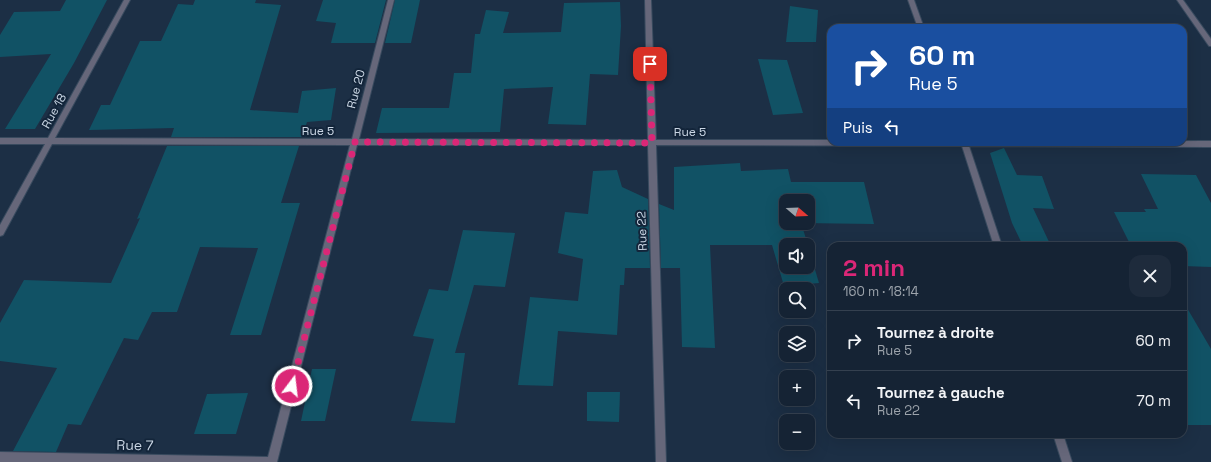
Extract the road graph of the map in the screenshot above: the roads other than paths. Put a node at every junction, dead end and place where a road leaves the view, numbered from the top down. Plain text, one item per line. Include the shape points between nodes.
1 (127, 0) edge
2 (392, 0) edge
3 (648, 0) edge
4 (911, 0) edge
5 (1180, 0) edge
6 (920, 24) edge
7 (1211, 44) edge
8 (0, 141) edge
9 (50, 141) junction
10 (355, 142) junction
11 (652, 143) junction
12 (827, 143) edge
13 (1187, 144) edge
14 (1211, 144) edge
15 (966, 146) edge
16 (0, 233) edge
17 (997, 242) edge
18 (1059, 438) edge
19 (0, 457) edge
20 (271, 462) edge
21 (661, 462) edge
22 (1067, 462) edge

1 - 9 street, Rue 18
2 - 10 street, Rue 20
3 - 11 street, Rue 22
4 - 6 street
5 - 7 street
8 - 9 street, Rue 5
9 - 10 street, Rue 5
9 - 16 street, Rue 18
10 - 11 street, Rue 5
10 - 20 street, Rue 20
11 - 12 street, Rue 5
11 - 21 street, Rue 22
13 - 14 street, Rue 5
15 - 17 street
18 - 22 street
19 - 20 street, Rue 7

